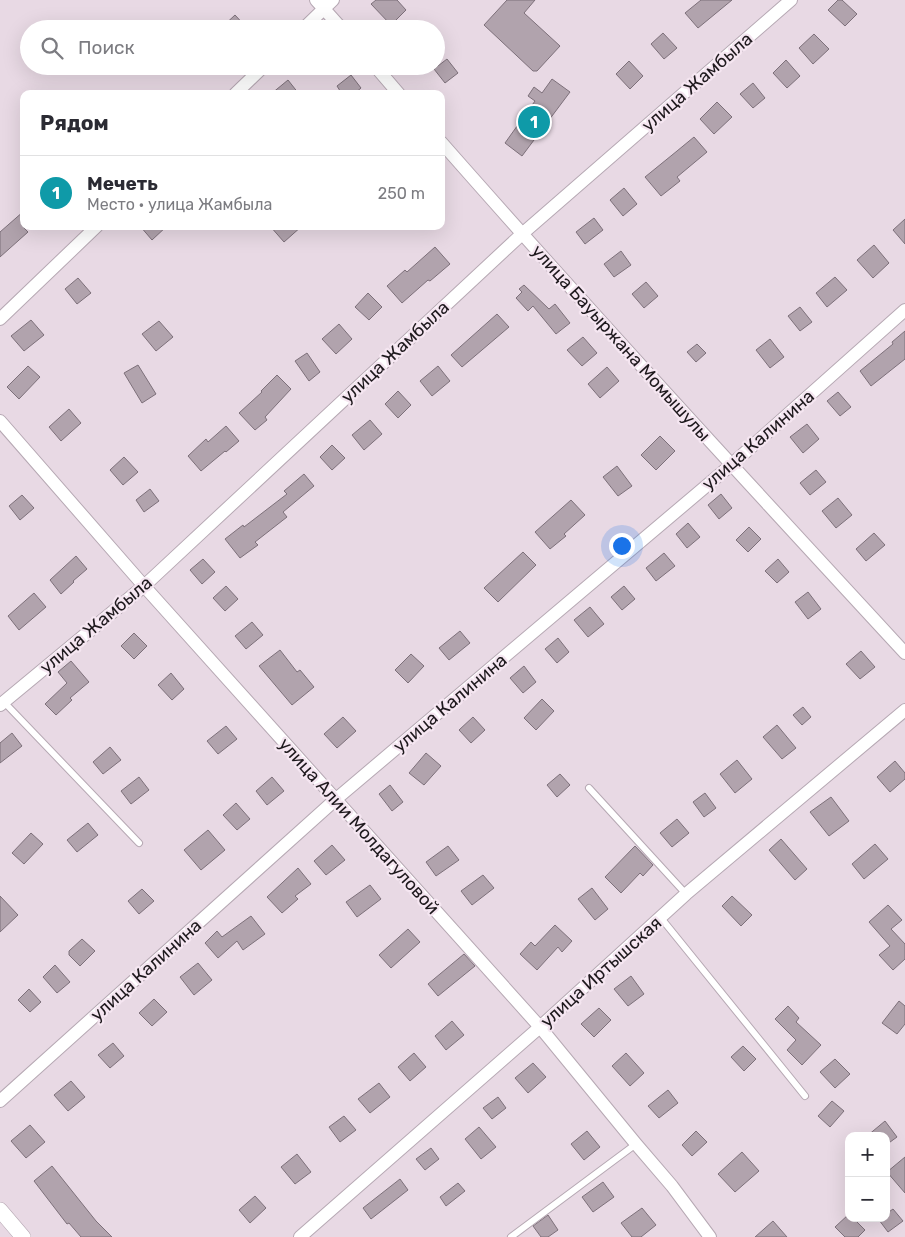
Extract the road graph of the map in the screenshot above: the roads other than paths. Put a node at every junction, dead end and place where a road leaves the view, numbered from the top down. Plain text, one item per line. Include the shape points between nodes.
1 (791, 0) edge
2 (324, 3) edge
3 (310, 20) edge
4 (336, 20) edge
5 (255, 75) edge
6 (383, 75) edge
7 (239, 90) edge
8 (396, 90) edge
9 (445, 147) edge
10 (93, 230) edge
11 (522, 234) junction
12 (905, 310) edge
13 (0, 319) edge
14 (0, 421) edge
15 (731, 465) junction
16 (144, 586) junction
17 (905, 653) edge
18 (2, 704) edge
19 (905, 710) edge
20 (589, 788) dead end
21 (335, 800) junction
22 (139, 843) dead end
23 (686, 894) junction
24 (661, 918) junction
25 (540, 1027) junction
26 (805, 1096) dead end
27 (0, 1101) edge
28 (636, 1144) junction
29 (0, 1210) edge
30 (23, 1237) edge
31 (300, 1237) edge
32 (511, 1237) edge
33 (710, 1237) edge

1 - 11 street, улица Жамбыла
2 - 3 street
2 - 4 street
5 - 7 street
6 - 8 street
9 - 11 street, улица Бауыржана Момышулы
10 - 13 street
11 - 15 street, улица Бауыржана Момышулы
11 - 16 street, улица Жамбыла
12 - 15 street, улица Калинина
14 - 16 street, улица Алии Молдагуловой
15 - 17 street, улица Бауыржана Момышулы
15 - 21 street, улица Калинина
16 - 18 street, улица Жамбыла
16 - 21 street, улица Алии Молдагуловой
18 - 22 lane
19 - 23 street, улица Иртышская
20 - 23 lane
21 - 25 street, улица Алии Молдагуловой
21 - 27 street, улица Калинина
23 - 24 street, улица Иртышская
24 - 25 street, улица Иртышская
24 - 26 lane
25 - 28 street, улица Алии Молдагуловой
25 - 31 street, улица Иртышская
28 - 32 lane
28 - 33 street, улица Алии Молдагуловой
29 - 30 street

